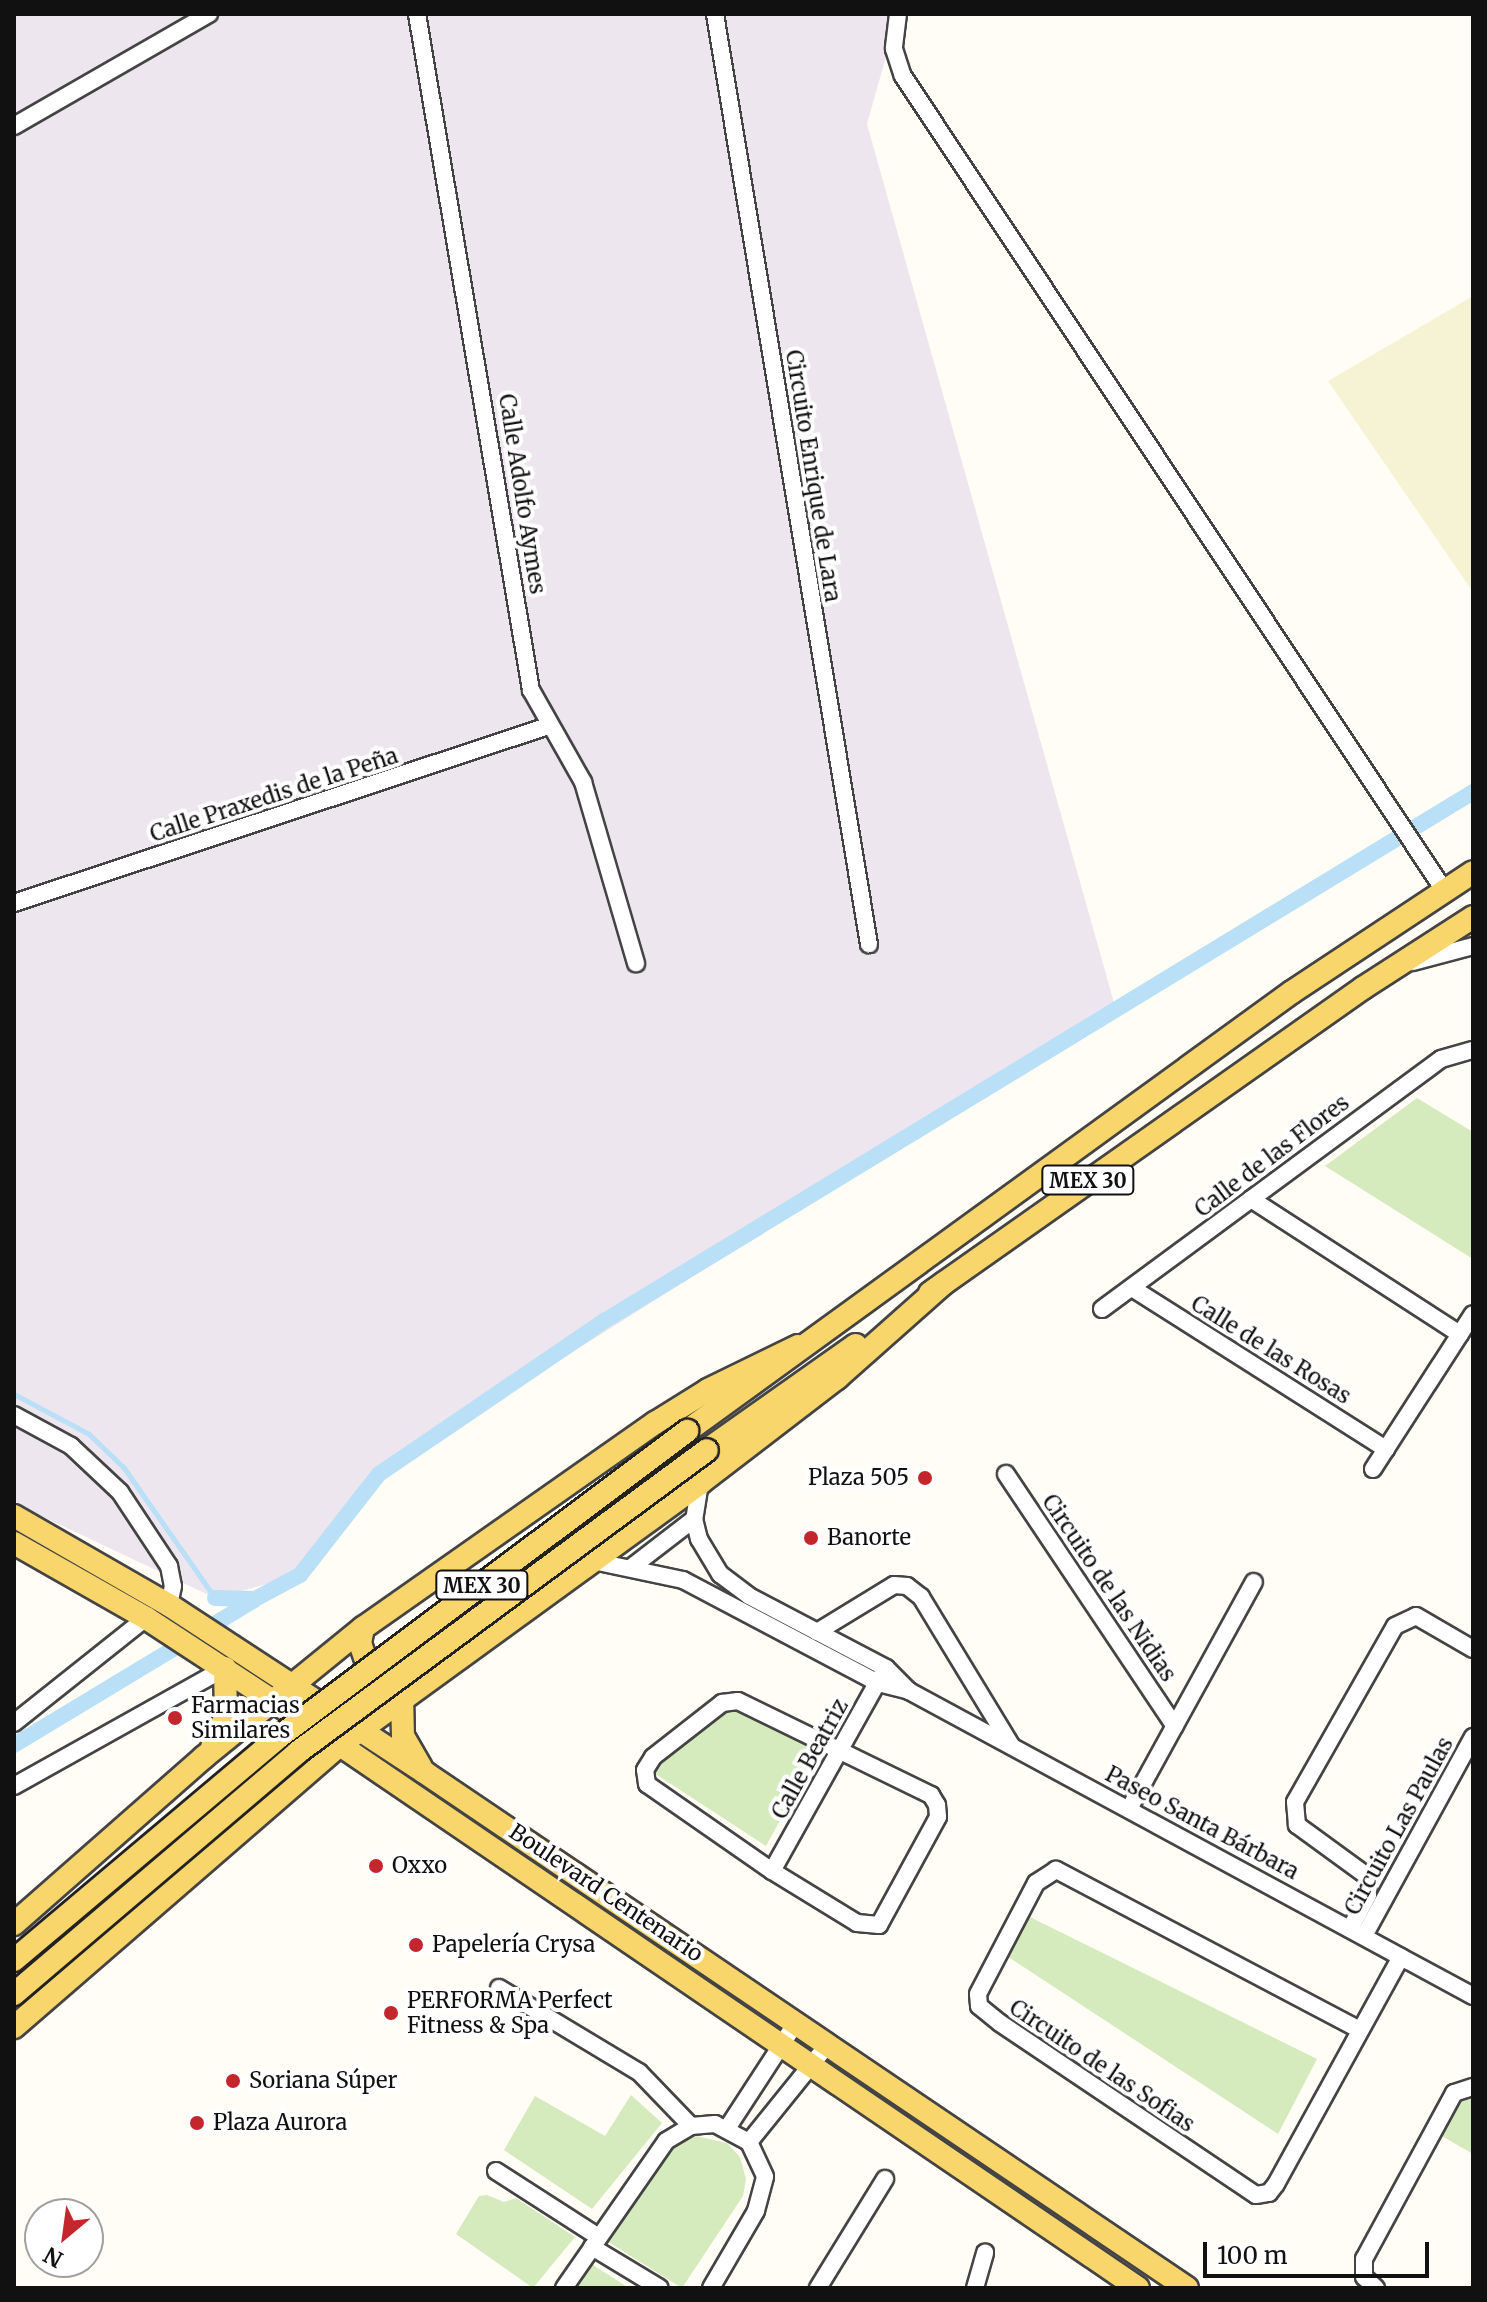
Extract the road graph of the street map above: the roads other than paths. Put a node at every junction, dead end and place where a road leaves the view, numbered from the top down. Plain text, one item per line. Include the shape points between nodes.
1 (209, 14) edge
2 (417, 14) edge
3 (715, 14) edge
4 (898, 14) edge
5 (14, 126) edge
6 (548, 726) junction
7 (1473, 872) edge
8 (1444, 890) junction
9 (14, 903) edge
10 (1473, 917) edge
11 (869, 944) dead end
12 (1473, 946) edge
13 (636, 963) dead end
14 (1396, 967) junction
15 (1473, 1050) edge
16 (1251, 1199) junction
17 (943, 1284) junction
18 (1132, 1288) junction
19 (1102, 1309) dead end
20 (1473, 1314) edge
21 (1460, 1334) junction
22 (798, 1346) junction
23 (14, 1415) edge
24 (1386, 1449) junction
25 (1373, 1469) dead end
26 (1006, 1474) dead end
27 (700, 1483) junction
28 (14, 1516) edge
29 (694, 1519) junction
30 (14, 1543) edge
31 (593, 1561) junction
32 (633, 1566) junction
33 (1254, 1582) dead end
34 (175, 1609) junction
35 (155, 1623) junction
36 (363, 1628) junction
37 (817, 1632) junction
38 (1473, 1649) edge
39 (224, 1659) junction
40 (886, 1668) junction
41 (878, 1683) junction
42 (292, 1686) junction
43 (909, 1691) junction
44 (407, 1692) junction
45 (274, 1701) junction
46 (14, 1723) edge
47 (1175, 1726) junction
48 (359, 1730) junction
49 (1473, 1737) edge
50 (222, 1743) junction
51 (340, 1745) junction
52 (1012, 1746) junction
53 (841, 1748) junction
54 (204, 1757) junction
55 (424, 1772) junction
56 (14, 1786) edge
57 (279, 1796) junction
58 (1129, 1809) junction
59 (772, 1871) junction
60 (14, 1924) edge
61 (1357, 1932) junction
62 (1401, 1957) junction
63 (14, 1960) edge
64 (499, 1988) dead end
65 (14, 1994) edge
66 (1473, 1996) edge
67 (797, 2021) junction
68 (14, 2027) edge
69 (1360, 2030) junction
70 (829, 2043) junction
71 (781, 2044) junction
72 (812, 2066) junction
73 (1473, 2087) edge
74 (691, 2126) junction
75 (728, 2127) junction
76 (749, 2142) junction
77 (496, 2171) dead end
78 (885, 2179) dead end
79 (596, 2242) junction
80 (985, 2252) dead end
81 (564, 2288) edge
82 (660, 2288) edge
83 (711, 2288) edge
84 (818, 2288) edge
85 (975, 2288) edge
86 (1138, 2288) edge
87 (1187, 2288) edge
88 (1376, 2288) edge

1 - 5 street
2 - 6 street, Calle Adolfo Aymes via 531,690
3 - 11 street, Circuito Enrique de Lara
4 - 8 street via 894,49 903,76
6 - 9 street, Calle Praxedis de la Peña
6 - 13 street, Calle Adolfo Aymes via 583,782
7 - 8 main road, MEX 30
8 - 22 main road, MEX 30 via 1292,992
10 - 14 main road, MEX 30
12 - 14 street
14 - 17 main road, MEX 30
15 - 16 street, Calle de las Flores via 1441,1059
16 - 18 street, Calle de las Flores
16 - 21 street
17 - 27 main road via 837,1378
17 - 65 main road, MEX 30, bridge via 707,1450 298,1752
18 - 19 street, Calle de las Flores
18 - 24 street, Calle de las Rosas
20 - 21 street
21 - 24 street
22 - 36 main road via 655,1423
22 - 63 main road, MEX 30, bridge via 276,1739
23 - 34 street via 71,1446 102,1471 169,1566
24 - 25 street
26 - 47 street, Circuito de las Nidias
27 - 29 street
27 - 31 main road
28 - 34 main road, Boulevard Centenario
29 - 32 street
29 - 37 street, Paseo Santa Bárbara via 699,1539 720,1574
30 - 35 main road, Boulevard Centenario
31 - 32 street, Paseo Santa Bárbara
31 - 44 main road
32 - 41 street, Paseo Santa Bárbara via 704,1590
33 - 47 street, Circuito de las Nidias
34 - 39 main road, Boulevard Centenario
35 - 39 main road, Boulevard Centenario
35 - 46 street
36 - 42 main road
36 - 44 main road via 360,1643 370,1672
37 - 40 street, Paseo Santa Bárbara
37 - 52 street via 894,1585 907,1586 921,1597
38 - 61 street, Circuito Las Paulas via 1416,1616 1395,1626 1295,1802 1297,1825 1367,1876 1368,1895
39 - 42 main road, Boulevard Centenario
39 - 45 main road, Boulevard Centenario
39 - 54 main road via 226,1716
39 - 56 street
40 - 41 street, Calle Beatriz
40 - 43 street, Paseo Santa Bárbara
41 - 43 street, Paseo Santa Bárbara
41 - 53 street, Calle Beatriz
42 - 45 main road
42 - 48 main road, Boulevard Centenario
43 - 52 street, Paseo Santa Bárbara
44 - 48 main road
44 - 55 main road via 403,1736
45 - 50 main road
45 - 51 main road, Boulevard Centenario
47 - 58 street, Circuito de las Nidias
48 - 51 main road
48 - 55 main road, Boulevard Centenario
49 - 61 street, Circuito Las Paulas
50 - 54 main road
50 - 57 main road via 247,1747 268,1762
51 - 57 main road
51 - 71 main road, Boulevard Centenario
52 - 58 street, Paseo Santa Bárbara
53 - 59 street, Calle Beatriz
53 - 59 street via 931,1795 937,1805 938,1817 887,1911 879,1925 865,1927
53 - 59 street via 738,1701 722,1703 653,1757 645,1770 647,1784 657,1795
54 - 60 main road
55 - 67 main road, Boulevard Centenario
57 - 68 main road
58 - 61 street, Paseo Santa Bárbara
61 - 62 street, Paseo Santa Bárbara
62 - 66 street, Paseo Santa Bárbara
62 - 69 street, Circuito de las Sofias
64 - 74 street via 639,2072
67 - 70 main road, Boulevard Centenario
67 - 71 street
69 - 69 street, Circuito de las Sofias via 1276,2184 1269,2193 1256,2195 1000,2023 979,2006 978,1994 1036,1883 1056,1870
70 - 72 street
70 - 87 main road, Boulevard Centenario
71 - 72 main road, Boulevard Centenario
71 - 75 street
72 - 76 street
72 - 86 main road, Boulevard Centenario
73 - 88 street via 1454,2093 1364,2259 1364,2277
74 - 75 street
74 - 79 street via 666,2141
75 - 76 street
76 - 83 street via 762,2163 762,2198
77 - 79 street
78 - 84 street
79 - 81 street
79 - 82 street
80 - 85 street

